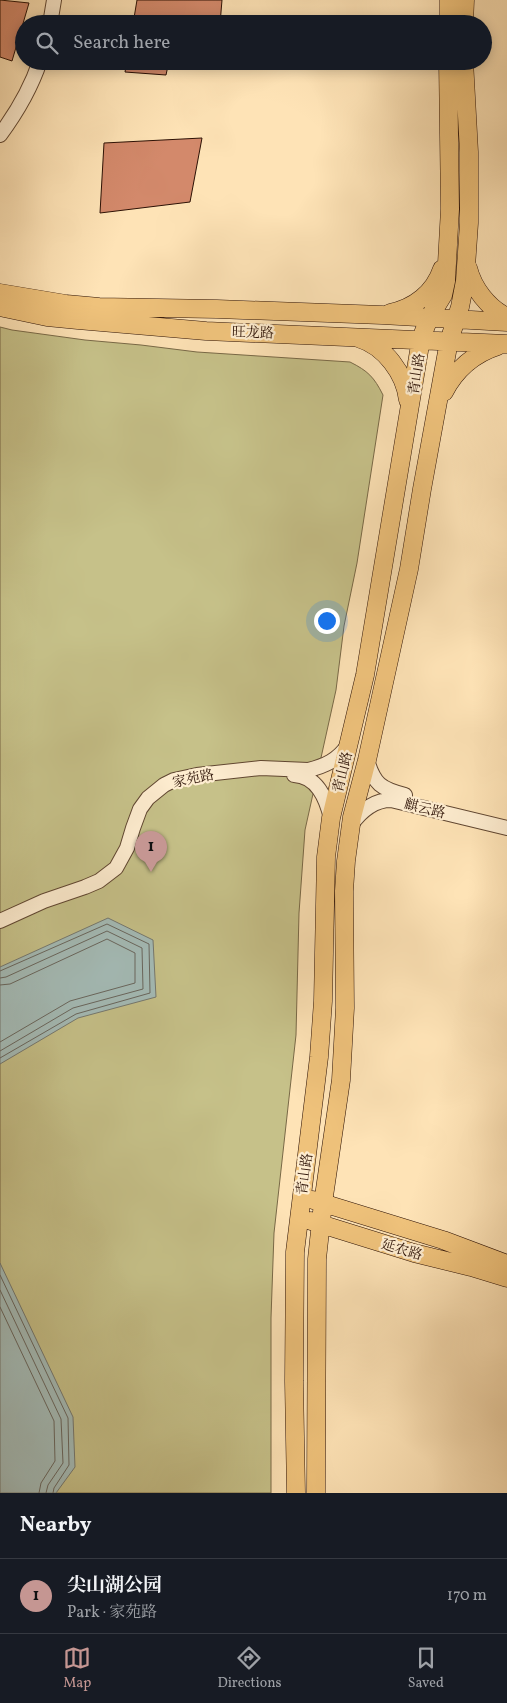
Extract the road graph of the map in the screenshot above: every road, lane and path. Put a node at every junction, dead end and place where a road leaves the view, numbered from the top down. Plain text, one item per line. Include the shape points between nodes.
1 (47, 0) edge
2 (54, 0) edge
3 (449, 0) edge
4 (464, 0) edge
5 (45, 15) edge
6 (52, 15) edge
7 (449, 15) edge
8 (464, 15) edge
9 (31, 70) edge
10 (37, 70) edge
11 (448, 70) edge
12 (464, 70) edge
13 (0, 124) edge
14 (0, 135) edge
15 (448, 244) junction
16 (466, 260) junction
17 (0, 293) edge
18 (0, 307) edge
19 (382, 315) junction
20 (507, 317) edge
21 (429, 318) junction
22 (456, 320) junction
23 (507, 322) edge
24 (348, 336) junction
25 (421, 339) junction
26 (449, 341) junction
27 (507, 344) edge
28 (410, 412) junction
29 (436, 414) junction
30 (349, 744) junction
31 (367, 760) junction
32 (330, 818) junction
33 (507, 822) edge
34 (350, 826) junction
35 (507, 828) edge
36 (0, 921) edge
37 (0, 926) edge
38 (301, 1197) junction
39 (323, 1203) junction
40 (298, 1217) junction
41 (320, 1224) junction
42 (507, 1264) edge
43 (507, 1278) edge
44 (296, 1493) edge
45 (316, 1493) edge

1 - 5 street
2 - 6 street
3 - 7 main road
4 - 8 main road
9 - 13 street
10 - 14 street via 14,116
11 - 15 main road, 青山路
12 - 16 main road, 青山路 via 469,152
15 - 19 main road via 433,288 406,308
15 - 21 main road, 青山路 via 443,295
16 - 20 main road via 479,293
16 - 22 main road, 青山路 via 463,294
17 - 19 main road, 旺龙路 via 100,308
18 - 24 main road, 旺龙路 via 47,317 206,331
19 - 21 main road, 旺龙路
21 - 22 main road, 旺龙路
21 - 25 main road, 青山路
22 - 23 main road, 旺龙路
22 - 26 main road, 青山路
24 - 25 main road, 旺龙路
24 - 28 main road via 374,346 397,368 404,381
25 - 26 main road, 旺龙路
25 - 28 main road, 青山路
26 - 27 main road, 旺龙路
26 - 29 main road, 青山路
27 - 29 main road via 486,350 461,367 450,381
28 - 30 main road, 青山路 via 365,675
29 - 31 main road, 青山路 via 410,569
30 - 32 main road, 青山路
30 - 36 street, 家苑路 via 331,763 315,769 261,768 197,775 164,784 140,809 127,848 116,868 99,881
31 - 33 street, 麒云路 via 382,788
31 - 34 main road, 青山路
32 - 37 street, 家苑路 via 321,792 308,778 300,775 261,773 181,784 157,798 146,813 121,873 87,893
32 - 38 main road, 青山路 via 319,1057
34 - 35 street, 麒云路 via 366,808 391,800
34 - 39 main road, 青山路 via 344,891 343,1053
38 - 39 main road, 延农路
38 - 40 main road, 青山路
39 - 41 main road, 青山路
39 - 42 main road, 延农路 via 443,1240
40 - 41 main road, 延农路
40 - 44 main road, 青山路 via 294,1292
41 - 43 main road, 延农路
41 - 45 main road, 青山路

